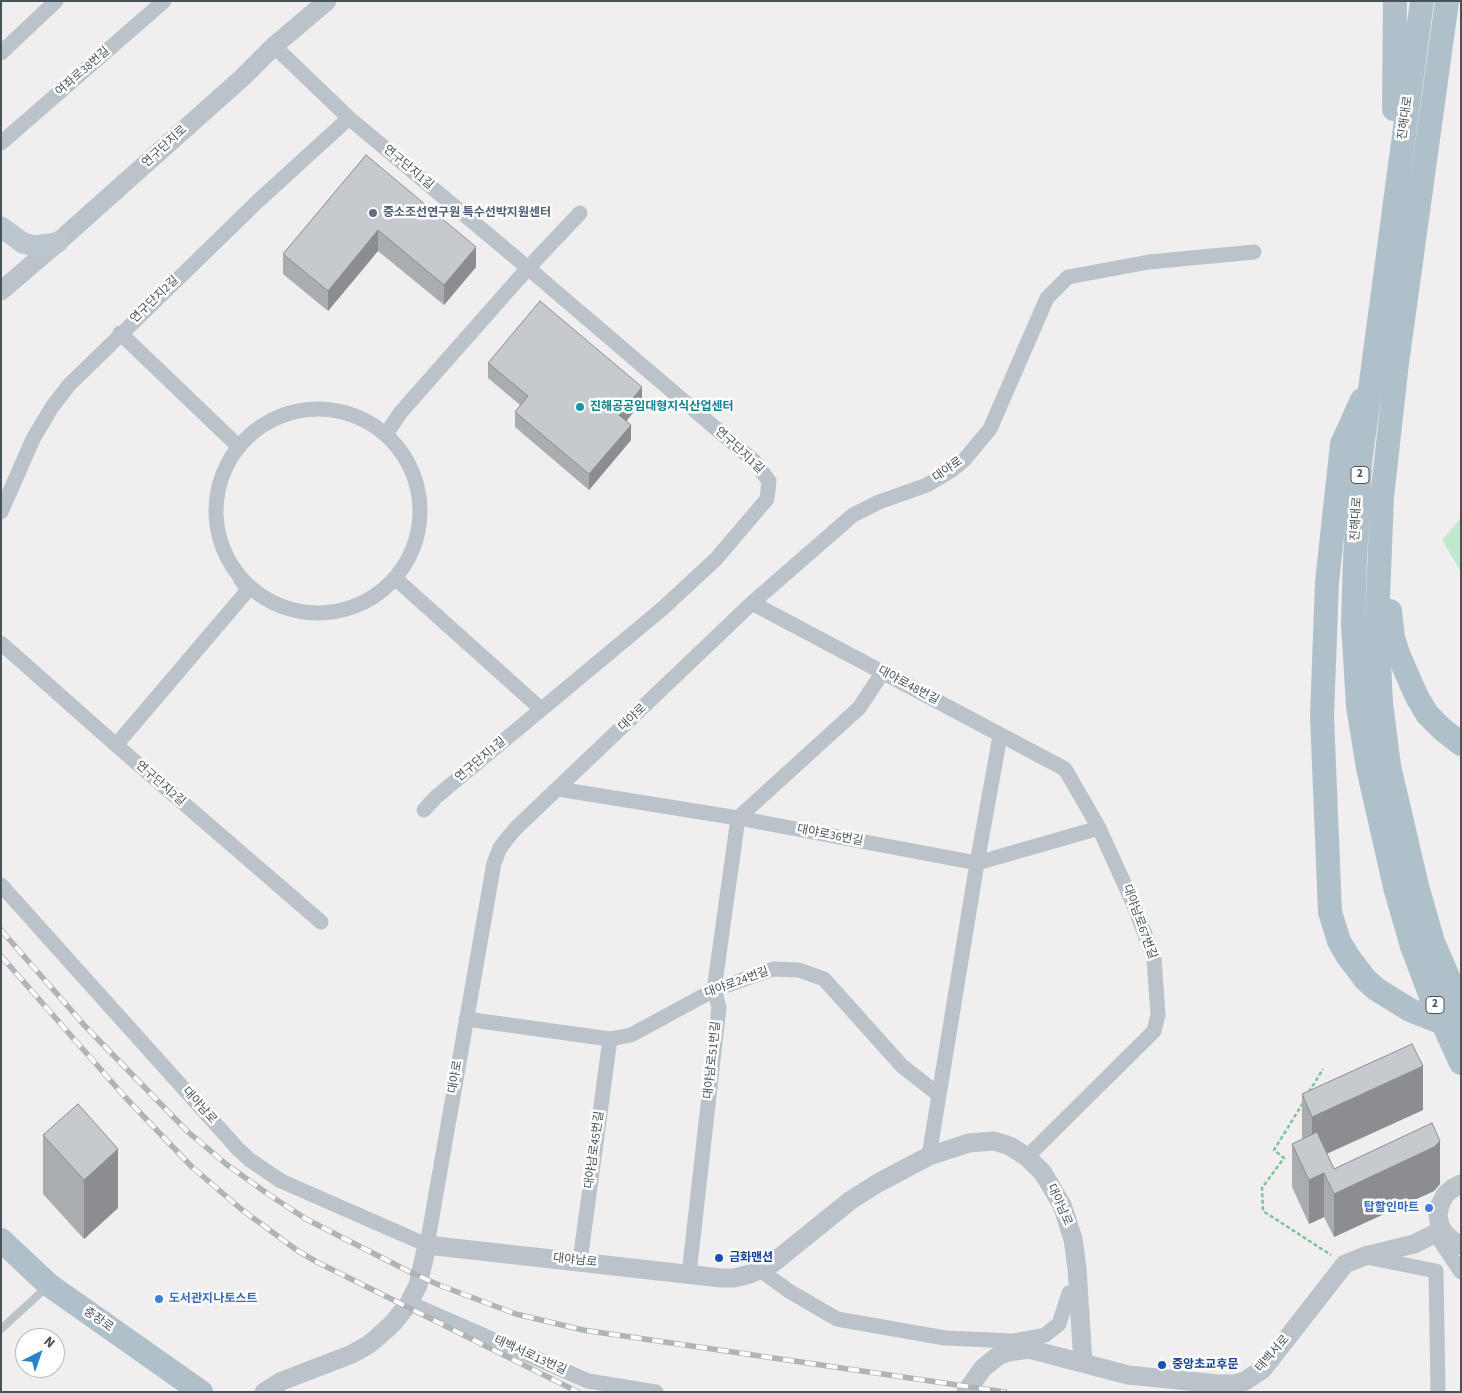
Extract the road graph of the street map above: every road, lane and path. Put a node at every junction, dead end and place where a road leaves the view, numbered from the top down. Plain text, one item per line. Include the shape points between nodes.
1 (56, 1) edge
2 (164, 1) edge
3 (327, 1) edge
4 (1395, 1) edge
5 (1422, 1) edge
6 (1447, 1) edge
7 (274, 46) junction
8 (1, 53) edge
9 (349, 118) junction
10 (1, 143) edge
11 (580, 213) dead end
12 (1, 227) edge
13 (57, 243) junction
14 (1388, 249) junction
15 (1254, 252) dead end
16 (528, 268) junction
17 (1, 291) edge
18 (120, 333) junction
19 (1374, 373) junction
20 (386, 434) junction
21 (238, 446) junction
22 (1382, 497) junction
23 (1, 512) edge
24 (240, 578) junction
25 (396, 579) junction
26 (752, 603) junction
27 (1, 643) edge
28 (883, 672) junction
29 (541, 709) junction
30 (1000, 736) junction
31 (1461, 744) edge
32 (116, 745) junction
33 (1065, 769) joint
34 (558, 788) junction
35 (424, 810) dead end
36 (738, 818) junction
37 (1099, 828) junction
38 (977, 863) junction
39 (1, 886) edge
40 (321, 922) dead end
41 (1423, 944) junction
42 (714, 990) junction
43 (1461, 1008) edge
44 (466, 1019) junction
45 (1461, 1030) edge
46 (610, 1039) junction
47 (1461, 1063) edge
48 (1323, 1069) dead end
49 (1308, 1093) edge
50 (939, 1095) junction
51 (1303, 1101) edge
52 (929, 1156) junction
53 (1028, 1157) junction
54 (1461, 1184) edge
55 (1439, 1231) junction
56 (1, 1240) edge
57 (427, 1245) junction
58 (1461, 1245) edge
59 (1365, 1256) junction
60 (580, 1261) junction
61 (1345, 1264) junction
62 (760, 1270) junction
63 (1461, 1272) edge
64 (689, 1274) junction
65 (49, 1285) junction
66 (1069, 1293) dead end
67 (410, 1303) junction
68 (1, 1329) edge
69 (1083, 1363) junction
70 (1246, 1386) edge
71 (201, 1392) edge
72 (264, 1392) edge
73 (656, 1392) edge
74 (966, 1392) edge
75 (1438, 1392) edge

1 - 8 street
2 - 10 street, 여좌로38번길
3 - 7 street, 연구단지로
4 - 14 main road via 1395,106
5 - 14 main road, 진해대로 / 2
6 - 22 main road, 진해대로 / 2
7 - 9 street, 연구단지1길
7 - 13 street, 연구단지로
9 - 16 street, 연구단지1길
9 - 18 street, 연구단지2길
11 - 16 street
12 - 13 main road via 23,243 34,246
13 - 17 street, 연구단지로
14 - 19 main road, 진해대로 / 2
15 - 26 street, 대야로 via 1149,262 1068,277 1047,298 990,429 964,460 927,484 852,515
16 - 20 street via 401,412
16 - 29 street, 연구단지1길 via 754,461 769,481 767,499 716,559 662,609
18 - 21 street
18 - 23 street, 연구단지2길 via 68,385 52,407 33,439
19 - 41 main road, 진해대로 / 2 via 1360,464 1354,559 1353,623 1358,706 1368,768 1396,891
19 - 45 main road via 1342,444 1327,582 1322,716 1330,912 1339,941 1365,979 1376,989 1410,1010
20 - 21 street via 358,416 326,409 309,410 293,412 263,424
20 - 25 street via 406,459 418,488 421,520 413,551
21 - 24 street via 224,471 216,498 217,526 225,554
22 - 31 main road via 1393,638 1409,680 1427,714
22 - 41 main road, 진해대로 / 2 via 1377,623 1380,703 1389,766 1417,886
24 - 25 street via 262,597 289,609 318,614 347,610 374,598
24 - 32 street via 248,590
25 - 29 street
26 - 28 street, 대야로48번길
26 - 34 street, 대야로
27 - 32 street, 연구단지2길
28 - 30 street, 대야로48번길
28 - 36 street via 859,708
29 - 35 street, 연구단지1길
30 - 33 street, 대야로48번길
30 - 38 street
32 - 40 street, 연구단지2길
33 - 37 street, 대야남로67번길
34 - 36 street, 대야로36번길
34 - 44 street, 대야로 via 516,828 496,855
36 - 38 street, 대야로36번길
36 - 42 street, 대야남로51번길
37 - 38 street, 대야로36번길
37 - 53 street, 대야남로67번길 via 1154,958 1158,1015 1154,1032
38 - 50 street
39 - 57 street, 대야남로 via 250,1160 280,1180
41 - 43 main road, 2
41 - 47 main road, 2, bridge via 1433,1002
42 - 46 street, 대야로24번길 via 631,1035
42 - 50 street, 대야로24번길 via 773,969 799,970 824,979 902,1066
42 - 64 street, 대야남로51번길 via 719,1007
44 - 46 street, 대야로24번길
44 - 57 street, 대야로
46 - 60 street, 대야남로45번길
48 - 49 path
50 - 52 street
51 - 61 path via 1274,1150 1284,1158 1262,1188 1263,1211
52 - 53 street, 대야남로 via 969,1143 994,1142 1010,1146
52 - 62 street, 대야남로 via 851,1200
53 - 69 street, 대야남로 via 1050,1183 1062,1205 1073,1238
54 - 55 street via 1445,1195 1440,1204
55 - 58 street
55 - 59 street via 1414,1244
55 - 63 street
56 - 65 main road, 충장로
57 - 60 street, 대야남로
57 - 67 street, 대야로 via 418,1285
59 - 61 street
59 - 75 street via 1436,1271
60 - 64 street, 대야남로
61 - 70 street, 태백서로
62 - 64 street, 대야남로 via 734,1278
62 - 66 street via 838,1319 945,1338 1013,1341 1045,1335 1059,1324
65 - 68 lane
65 - 71 main road, 충장로
67 - 72 street, 대야로 via 368,1345 282,1381
67 - 73 street, 태백서로13번길 via 588,1381
69 - 70 street, 태백서로 via 1128,1375
69 - 74 street, 태백서로 via 1029,1349 1008,1352 983,1368

